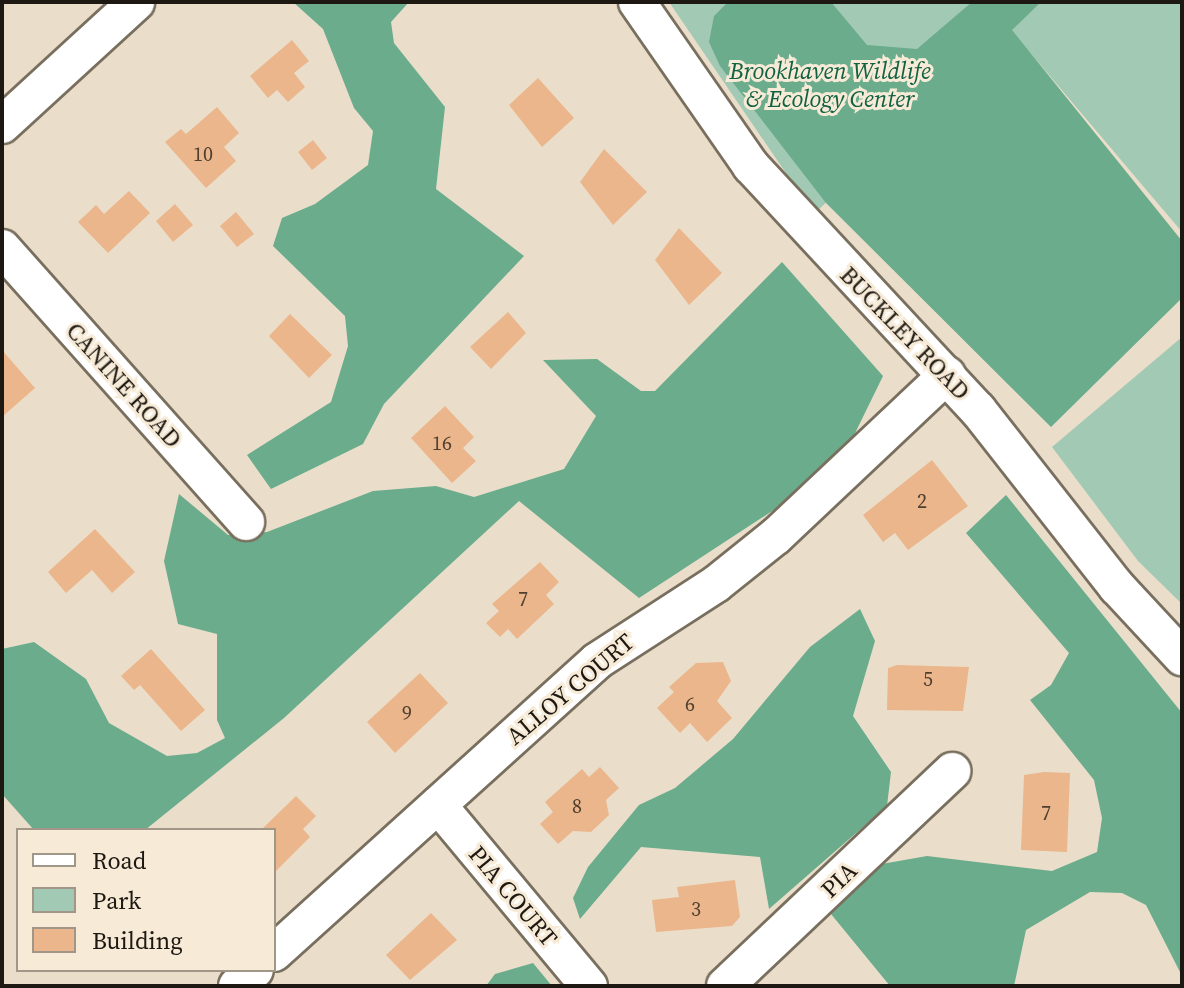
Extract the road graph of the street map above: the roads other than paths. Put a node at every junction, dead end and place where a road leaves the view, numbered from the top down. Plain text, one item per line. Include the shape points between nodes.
1 (136, 2) edge
2 (637, 2) edge
3 (2, 125) edge
4 (2, 248) edge
5 (947, 375) junction
6 (246, 522) dead end
7 (1182, 657) edge
8 (952, 771) dead end
9 (438, 805) junction
10 (276, 951) edge
11 (253, 972) edge
12 (237, 986) edge
13 (589, 986) edge
14 (725, 986) edge

1 - 3 street
2 - 5 street, BUCKLEY ROAD via 751,166
4 - 6 street, CANINE ROAD
5 - 7 street, BUCKLEY ROAD via 1132,606
5 - 9 street, ALLOY COURT via 776,536 716,584 597,661
8 - 14 street, PIA
9 - 10 street, ALLOY COURT
9 - 13 street, PIA COURT
11 - 12 street

